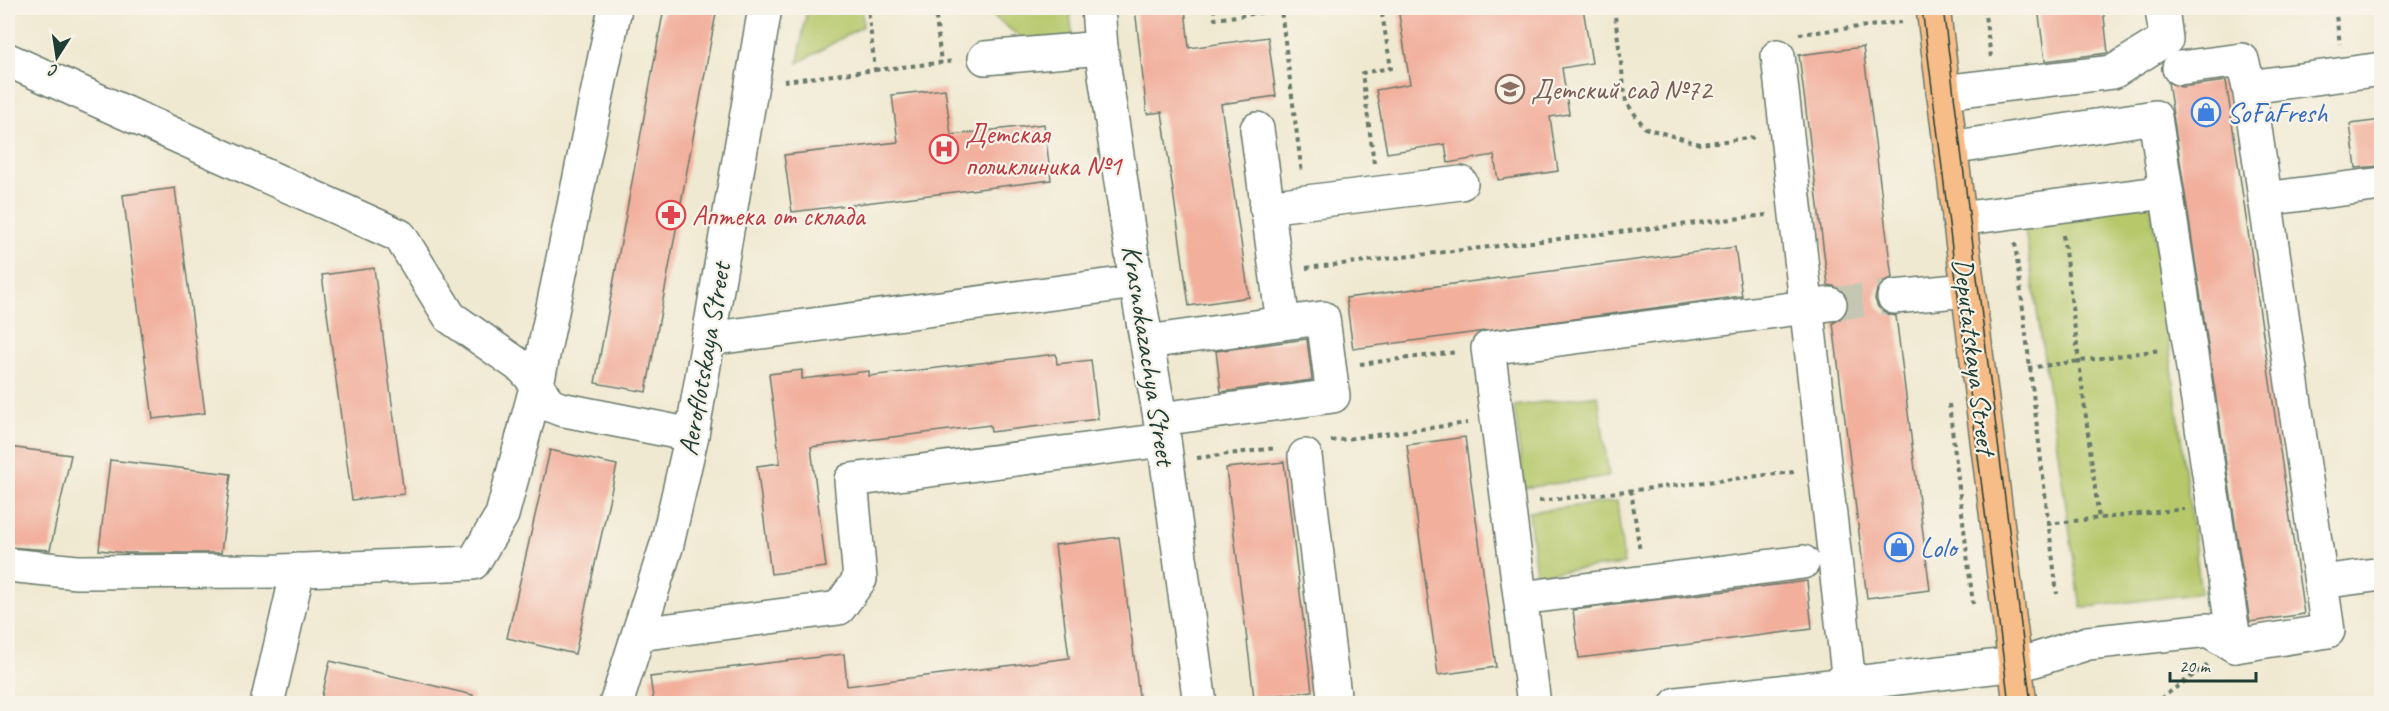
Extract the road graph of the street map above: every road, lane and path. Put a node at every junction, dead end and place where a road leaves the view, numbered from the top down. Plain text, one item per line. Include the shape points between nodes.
1 (615, 8) edge
2 (765, 8) edge
3 (868, 8) edge
4 (935, 8) edge
5 (1098, 8) edge
6 (1214, 8) edge
7 (1382, 8) edge
8 (1614, 8) edge
9 (1933, 8) edge
10 (1984, 8) edge
11 (2162, 8) edge
12 (1902, 22) dead end
13 (1101, 48) junction
14 (1778, 56) joint
15 (985, 58) joint
16 (8, 60) edge
17 (941, 63) junction
18 (2179, 68) dead end
19 (2382, 69) edge
20 (875, 70) junction
21 (788, 81) dead end
22 (1995, 86) junction
23 (2249, 87) junction
24 (1943, 92) junction
25 (1257, 129) dead end
26 (1787, 134) junction
27 (1950, 148) junction
28 (1461, 183) dead end
29 (2382, 184) edge
30 (2166, 192) junction
31 (1377, 193) junction
32 (2265, 199) junction
33 (1305, 202) junction
34 (1266, 207) junction
35 (1796, 212) junction
36 (2012, 212) junction
37 (1959, 219) junction
38 (2062, 225) dead end
39 (1276, 271) junction
40 (1136, 282) junction
41 (1967, 290) junction
42 (1894, 297) tunnel mouth
43 (1819, 305) junction
44 (1283, 323) junction
45 (708, 339) junction
46 (1146, 342) junction
47 (2190, 345) junction
48 (1488, 348) junction
49 (2079, 362) junction
50 (1329, 368) junction
51 (2028, 368) junction
52 (537, 384) junction
53 (1497, 419) junction
54 (1162, 430) junction
55 (692, 435) junction
56 (1305, 448) junction
57 (1195, 458) dead end
58 (1825, 468) junction
59 (1631, 490) junction
60 (1508, 504) junction
61 (2214, 505) junction
62 (2099, 520) junction
63 (2047, 524) junction
64 (1803, 562) dead end
65 (8, 565) edge
66 (298, 570) junction
67 (2382, 574) edge
68 (2321, 582) junction
69 (1644, 583) junction
70 (2057, 594) dead end
71 (1521, 598) junction
72 (639, 634) junction
73 (2235, 645) junction
74 (2014, 664) junction
75 (1830, 691) edge
76 (267, 704) edge
77 (616, 704) edge
78 (1200, 704) edge
79 (1335, 704) edge
80 (1534, 704) edge
81 (1677, 704) edge
82 (2020, 704) edge
83 (2153, 704) edge

1 - 52 street
2 - 45 street, Aeroflotskaya Street
3 - 20 path
4 - 17 path
5 - 13 street, Krasnokazachya Street
6 - 33 path via 1215,19 1281,10
7 - 31 path via 1391,68 1362,73
8 - 26 path via 1626,102 1645,128 1700,144
9 - 24 main road, Deputatskaya Street
10 - 22 path
11 - 22 street via 2166,39 2113,72
12 - 14 path via 1776,36
13 - 15 street
13 - 40 street, Krasnokazachya Street
14 - 26 street
15 - 17 path
16 - 52 street via 400,236 450,318 523,368
17 - 20 path
18 - 23 street via 2242,60
19 - 23 street
20 - 21 path
22 - 24 street
23 - 32 street
24 - 27 main road, Deputatskaya Street
25 - 34 street
26 - 35 street
27 - 30 street via 2155,117
27 - 37 main road, Deputatskaya Street
28 - 31 street
29 - 32 street
30 - 36 street
30 - 47 street
31 - 33 street
32 - 68 street
33 - 34 street
34 - 39 street
35 - 39 path
35 - 43 street
36 - 37 street
36 - 51 path
37 - 41 main road, Deputatskaya Street
38 - 49 path
39 - 44 street
40 - 45 street
40 - 46 street, Krasnokazachya Street
41 - 42 street
41 - 74 main road, Deputatskaya Street
43 - 48 street
43 - 58 street
44 - 46 street
44 - 50 street via 1323,318
45 - 55 street, Aeroflotskaya Street
46 - 54 street, Krasnokazachya Street
47 - 49 path
47 - 61 street
48 - 50 path
48 - 53 street
49 - 51 path
49 - 62 path
50 - 54 street via 1333,396
51 - 63 path
52 - 55 street via 548,404 560,409
52 - 66 street via 502,515 473,563
53 - 56 path
53 - 60 street
54 - 72 street via 851,480 860,579 840,608
54 - 78 street, Krasnokazachya Street
55 - 72 street, Aeroflotskaya Street via 667,544
56 - 57 path
56 - 79 street
58 - 59 path
58 - 75 street
59 - 60 path
59 - 69 path
60 - 71 street
61 - 62 path
61 - 73 street
62 - 63 path
63 - 70 path
64 - 69 street
65 - 66 street via 77,572
66 - 76 street
67 - 68 street
68 - 73 street via 2328,631
69 - 71 street
71 - 80 street
72 - 77 street, Aeroflotskaya Street
73 - 74 street via 2208,630 2088,643
73 - 83 path
74 - 75 street
74 - 82 main road, Deputatskaya Street
75 - 81 street

